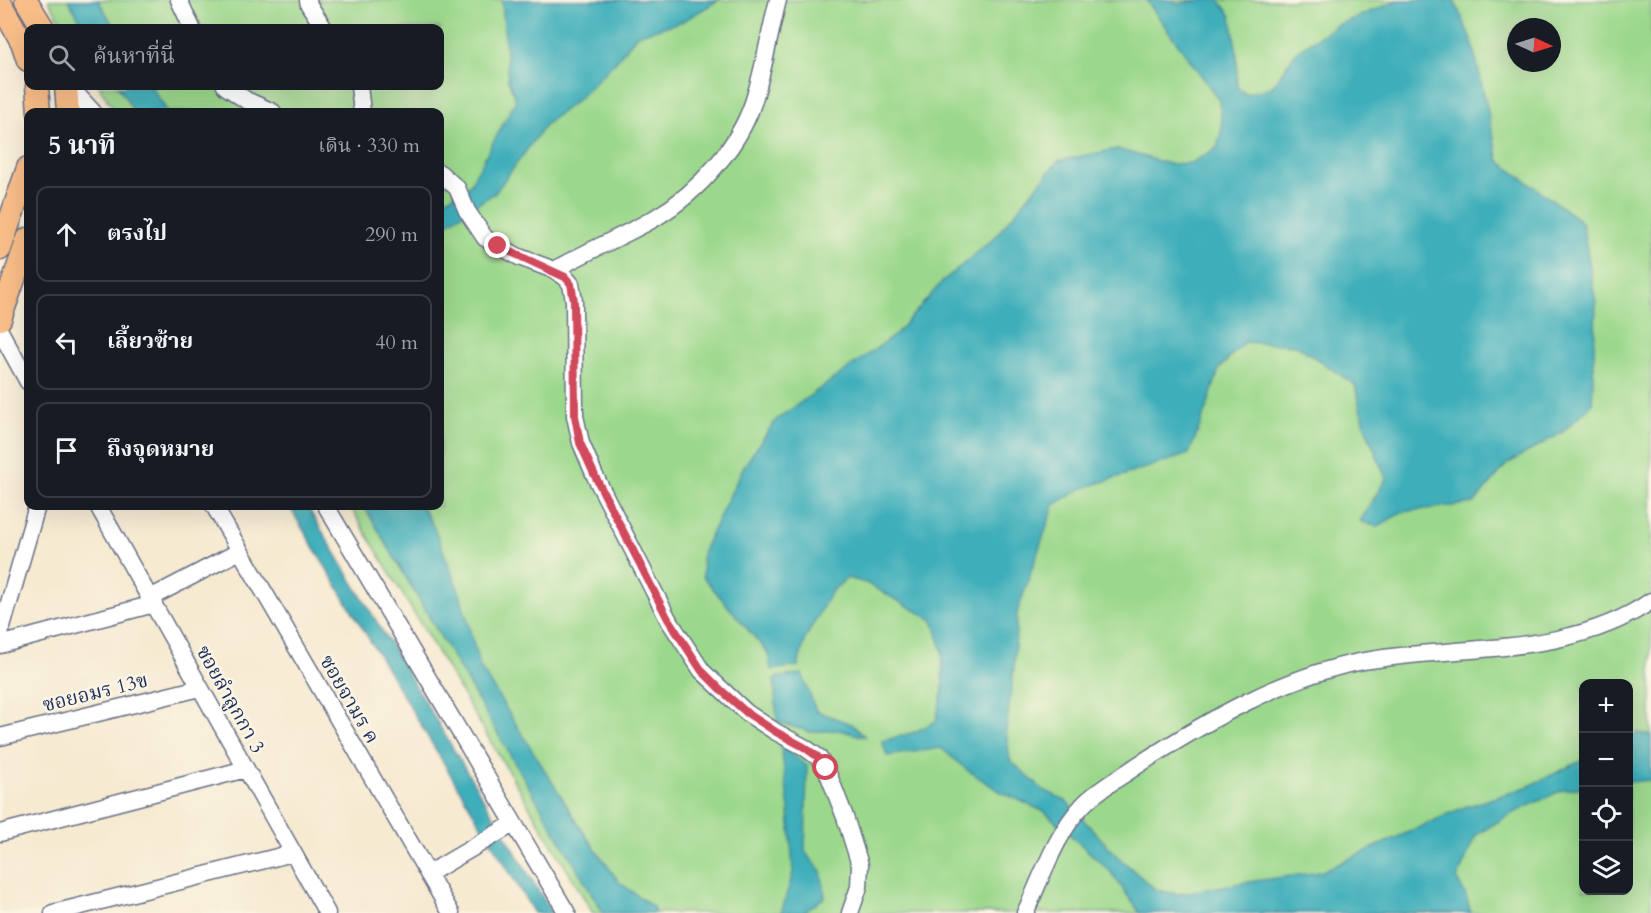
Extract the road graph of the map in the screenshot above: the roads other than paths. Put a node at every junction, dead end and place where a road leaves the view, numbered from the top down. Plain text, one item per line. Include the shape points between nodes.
1 (26, 0) edge
2 (179, 0) edge
3 (308, 0) edge
4 (778, 0) edge
5 (0, 3) edge
6 (41, 24) edge
7 (190, 24) edge
8 (322, 24) edge
9 (24, 48) edge
10 (37, 90) edge
11 (68, 90) edge
12 (72, 90) edge
13 (231, 90) edge
14 (359, 90) edge
15 (39, 108) edge
16 (68, 108) edge
17 (89, 108) edge
18 (264, 108) edge
19 (362, 108) edge
20 (444, 176) edge
21 (24, 180) edge
22 (0, 249) edge
23 (24, 250) edge
24 (554, 270) junction
25 (0, 319) edge
26 (0, 331) edge
27 (24, 375) edge
28 (36, 510) edge
29 (100, 510) edge
30 (216, 510) edge
31 (328, 510) edge
32 (240, 551) junction
33 (152, 601) junction
34 (1651, 601) edge
35 (0, 634) edge
36 (0, 645) edge
37 (200, 688) junction
38 (0, 737) edge
39 (246, 769) junction
40 (500, 832) junction
41 (0, 833) edge
42 (293, 853) junction
43 (428, 874) junction
44 (53, 913) edge
45 (327, 913) edge
46 (451, 913) edge
47 (567, 913) edge
48 (850, 913) edge
49 (1025, 913) edge

1 - 6 main road
2 - 7 street
3 - 8 street
4 - 24 street via 756,95 743,128 726,154 709,174 657,217
5 - 9 main road
10 - 15 main road
11 - 16 main road
12 - 17 street
13 - 18 street
14 - 19 street
20 - 24 street via 457,188 485,238
21 - 22 main road
23 - 25 main road
24 - 48 street via 571,284 575,416 580,443 595,476 668,619 702,671 747,713 804,747 826,768 860,865 859,887
26 - 27 street
28 - 35 street
29 - 33 street, ซอยลำลูกกา 3
30 - 32 street, ซอยจามร ค
31 - 40 street
32 - 33 street
32 - 43 street, ซอยจามร ค
33 - 36 street
33 - 37 street, ซอยลำลูกกา 3
34 - 49 street via 1602,627 1568,636 1364,661 1307,676 1242,704 1164,749 1082,806 1063,834
37 - 38 street, ซอยอมร 13ข
37 - 39 street, ซอยลำลูกกา 3
39 - 41 street
39 - 42 street, ซอยลำลูกกา 3
40 - 43 street
40 - 47 street
42 - 44 street
42 - 45 street, ซอยลำลูกกา 3
43 - 46 street, ซอยจามร ค

